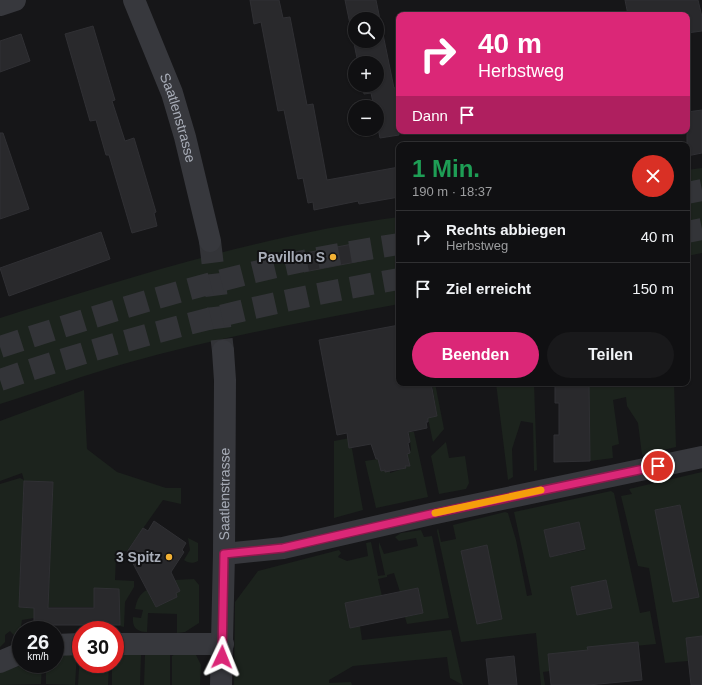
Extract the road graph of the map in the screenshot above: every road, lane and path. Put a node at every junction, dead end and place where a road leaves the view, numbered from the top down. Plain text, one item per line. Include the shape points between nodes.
1 (16, 0) edge
2 (134, 0) edge
3 (0, 5) edge
4 (210, 240) tunnel mouth
5 (223, 351) tunnel mouth
6 (702, 457) edge
7 (224, 554) junction
8 (124, 644) edge
9 (223, 644) junction
10 (12, 657) edge
11 (0, 662) edge
12 (221, 685) edge

1 - 3 street
2 - 4 street, Saatlenstrasse via 172,93
5 - 7 street, Saatlenstrasse
6 - 7 street via 283,548
7 - 9 street, Saatlenstrasse
8 - 9 street
9 - 12 street, Saatlenstrasse
10 - 11 street

